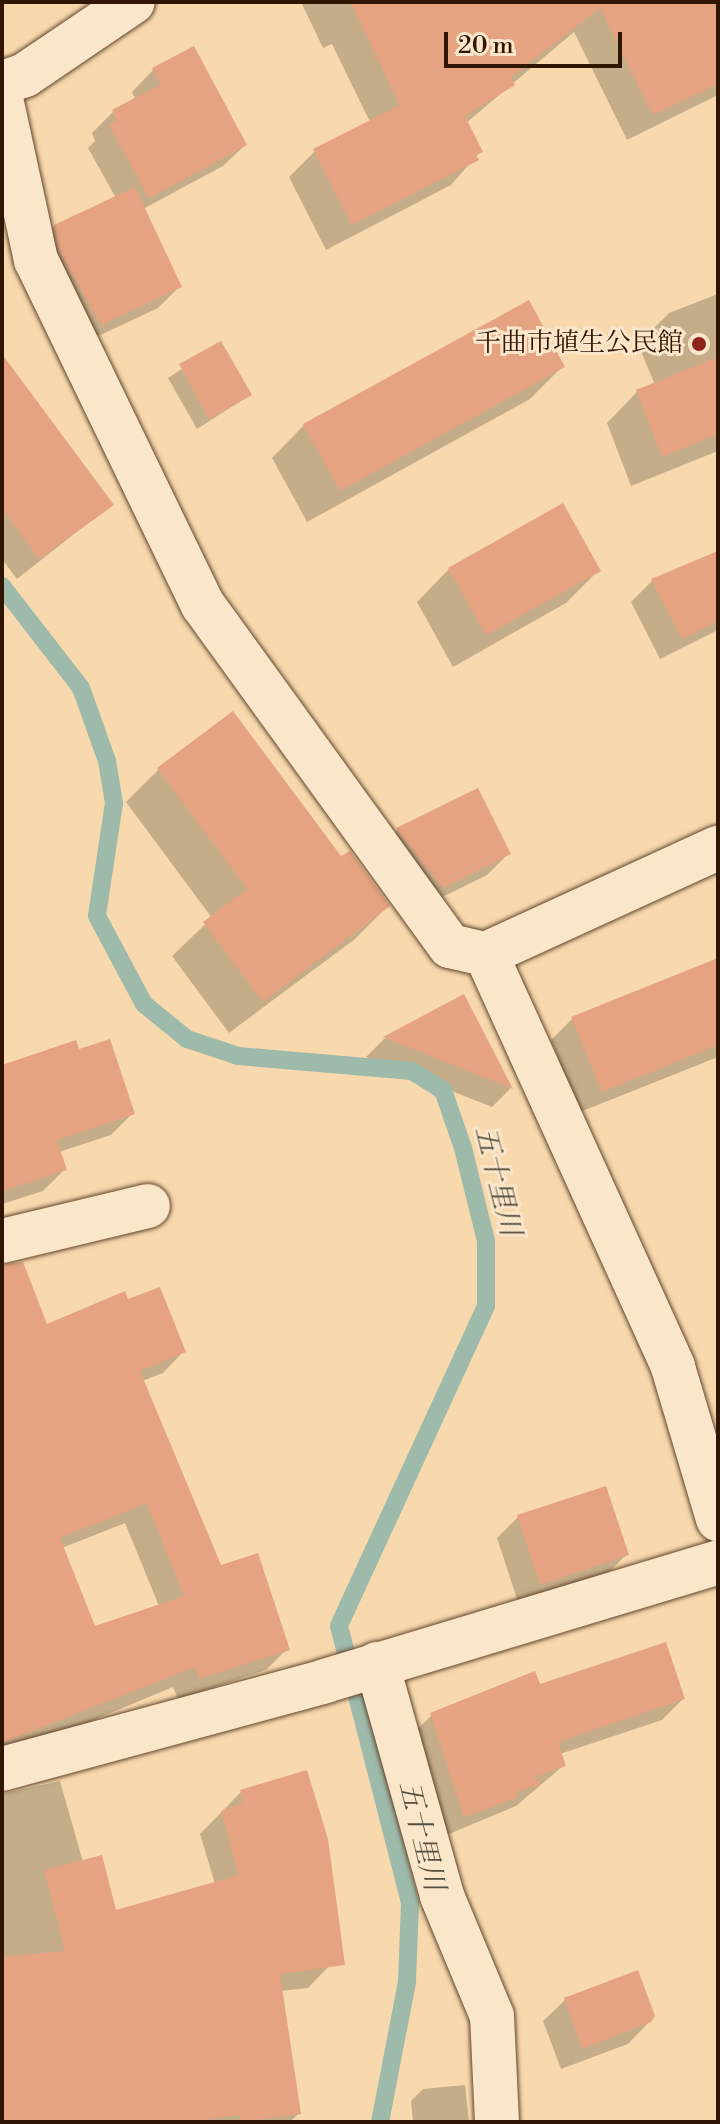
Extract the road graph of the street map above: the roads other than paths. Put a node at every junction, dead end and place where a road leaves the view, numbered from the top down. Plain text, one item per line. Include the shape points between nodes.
1 (133, 2) edge
2 (2, 83) edge
3 (2, 103) edge
4 (718, 848) edge
5 (486, 954) junction
6 (148, 1206) dead end
7 (2, 1241) edge
8 (718, 1519) edge
9 (718, 1562) edge
10 (374, 1665) junction
11 (2, 1769) edge
12 (497, 2122) edge

1 - 2 street via 25,75
3 - 5 street via 36,260 203,605 450,946
4 - 5 street
5 - 8 street via 673,1367
6 - 7 street
9 - 10 street
10 - 11 street
10 - 12 street via 442,1896 492,2016

